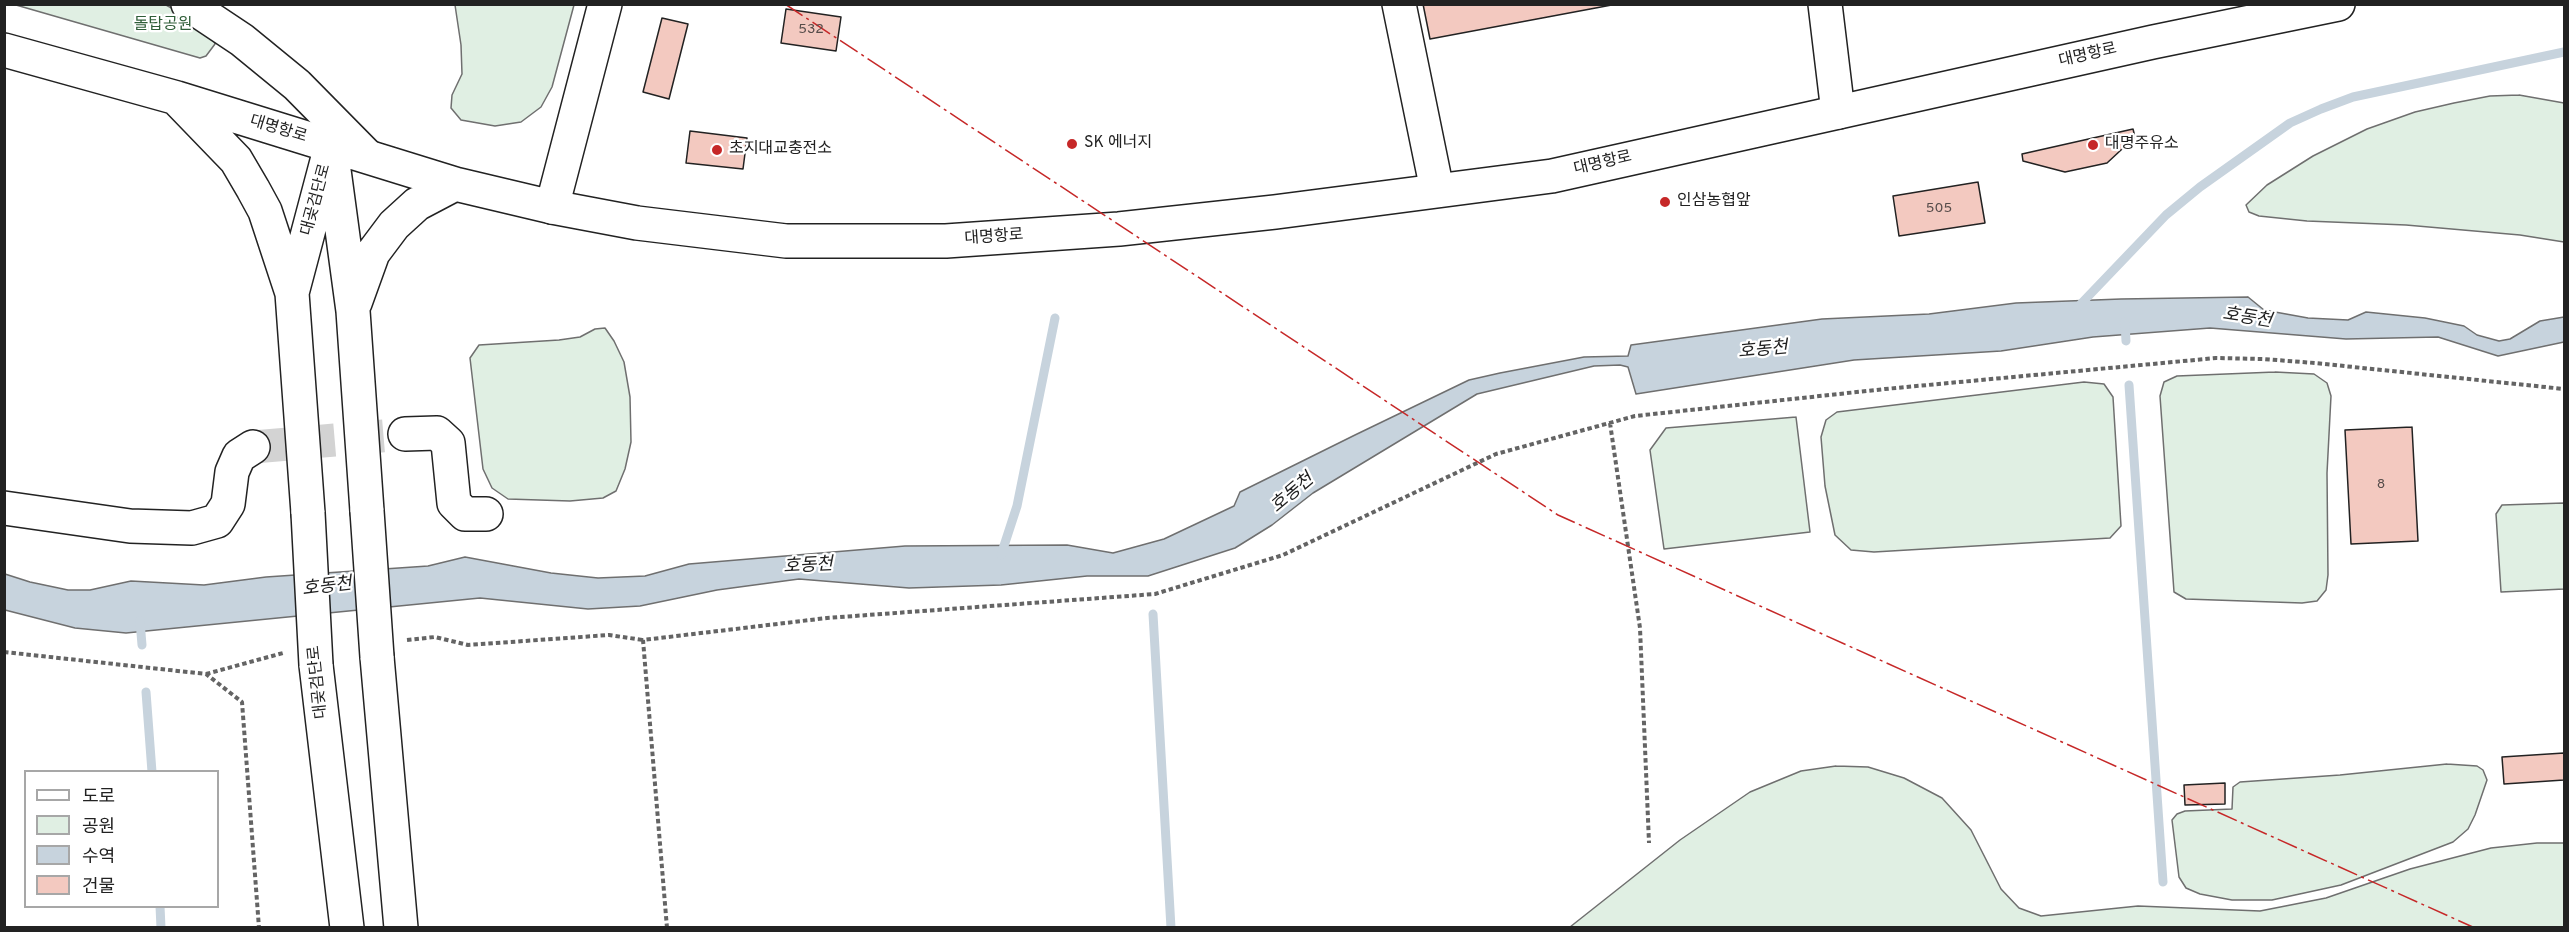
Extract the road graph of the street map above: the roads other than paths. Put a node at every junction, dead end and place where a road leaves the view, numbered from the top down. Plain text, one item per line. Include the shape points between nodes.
1 (188, 4) edge
2 (605, 4) edge
3 (1399, 4) edge
4 (1825, 4) edge
5 (2338, 4) edge
6 (4, 51) edge
7 (177, 98) junction
8 (1838, 112) junction
9 (331, 146) junction
10 (367, 156) junction
11 (455, 184) junction
12 (1437, 190) junction
13 (552, 207) junction
14 (292, 292) junction
15 (353, 311) junction
16 (405, 434) tunnel mouth
17 (253, 447) tunnel mouth
18 (4, 508) edge
19 (486, 514) dead end
20 (347, 927) edge
21 (401, 927) edge

1 - 10 main road via 242,40 297,85
2 - 13 main road
3 - 12 main road
4 - 8 main road
5 - 8 main road, 대명항로
6 - 7 main road, 대명항로
7 - 9 main road, 대명항로
7 - 14 main road via 236,160 265,211
8 - 12 main road, 대명항로 via 1552,176
9 - 10 main road, 대명항로
9 - 14 main road, 대곶검단로
9 - 15 main road, 대곶검단로
10 - 11 main road, 대명항로
11 - 13 main road, 대명항로
11 - 15 main road via 417,204 393,225 373,252
12 - 13 main road, 대명항로 via 1119,229 946,241 786,241 637,223
14 - 20 main road, 대곶검단로, bridge via 308,513 302,659
15 - 21 main road, 대곶검단로, bridge via 367,511 389,649
16 - 19 main road via 437,433 448,443 454,503 465,514
17 - 18 main road via 239,456 232,472 228,504 217,521 192,528 129,526

